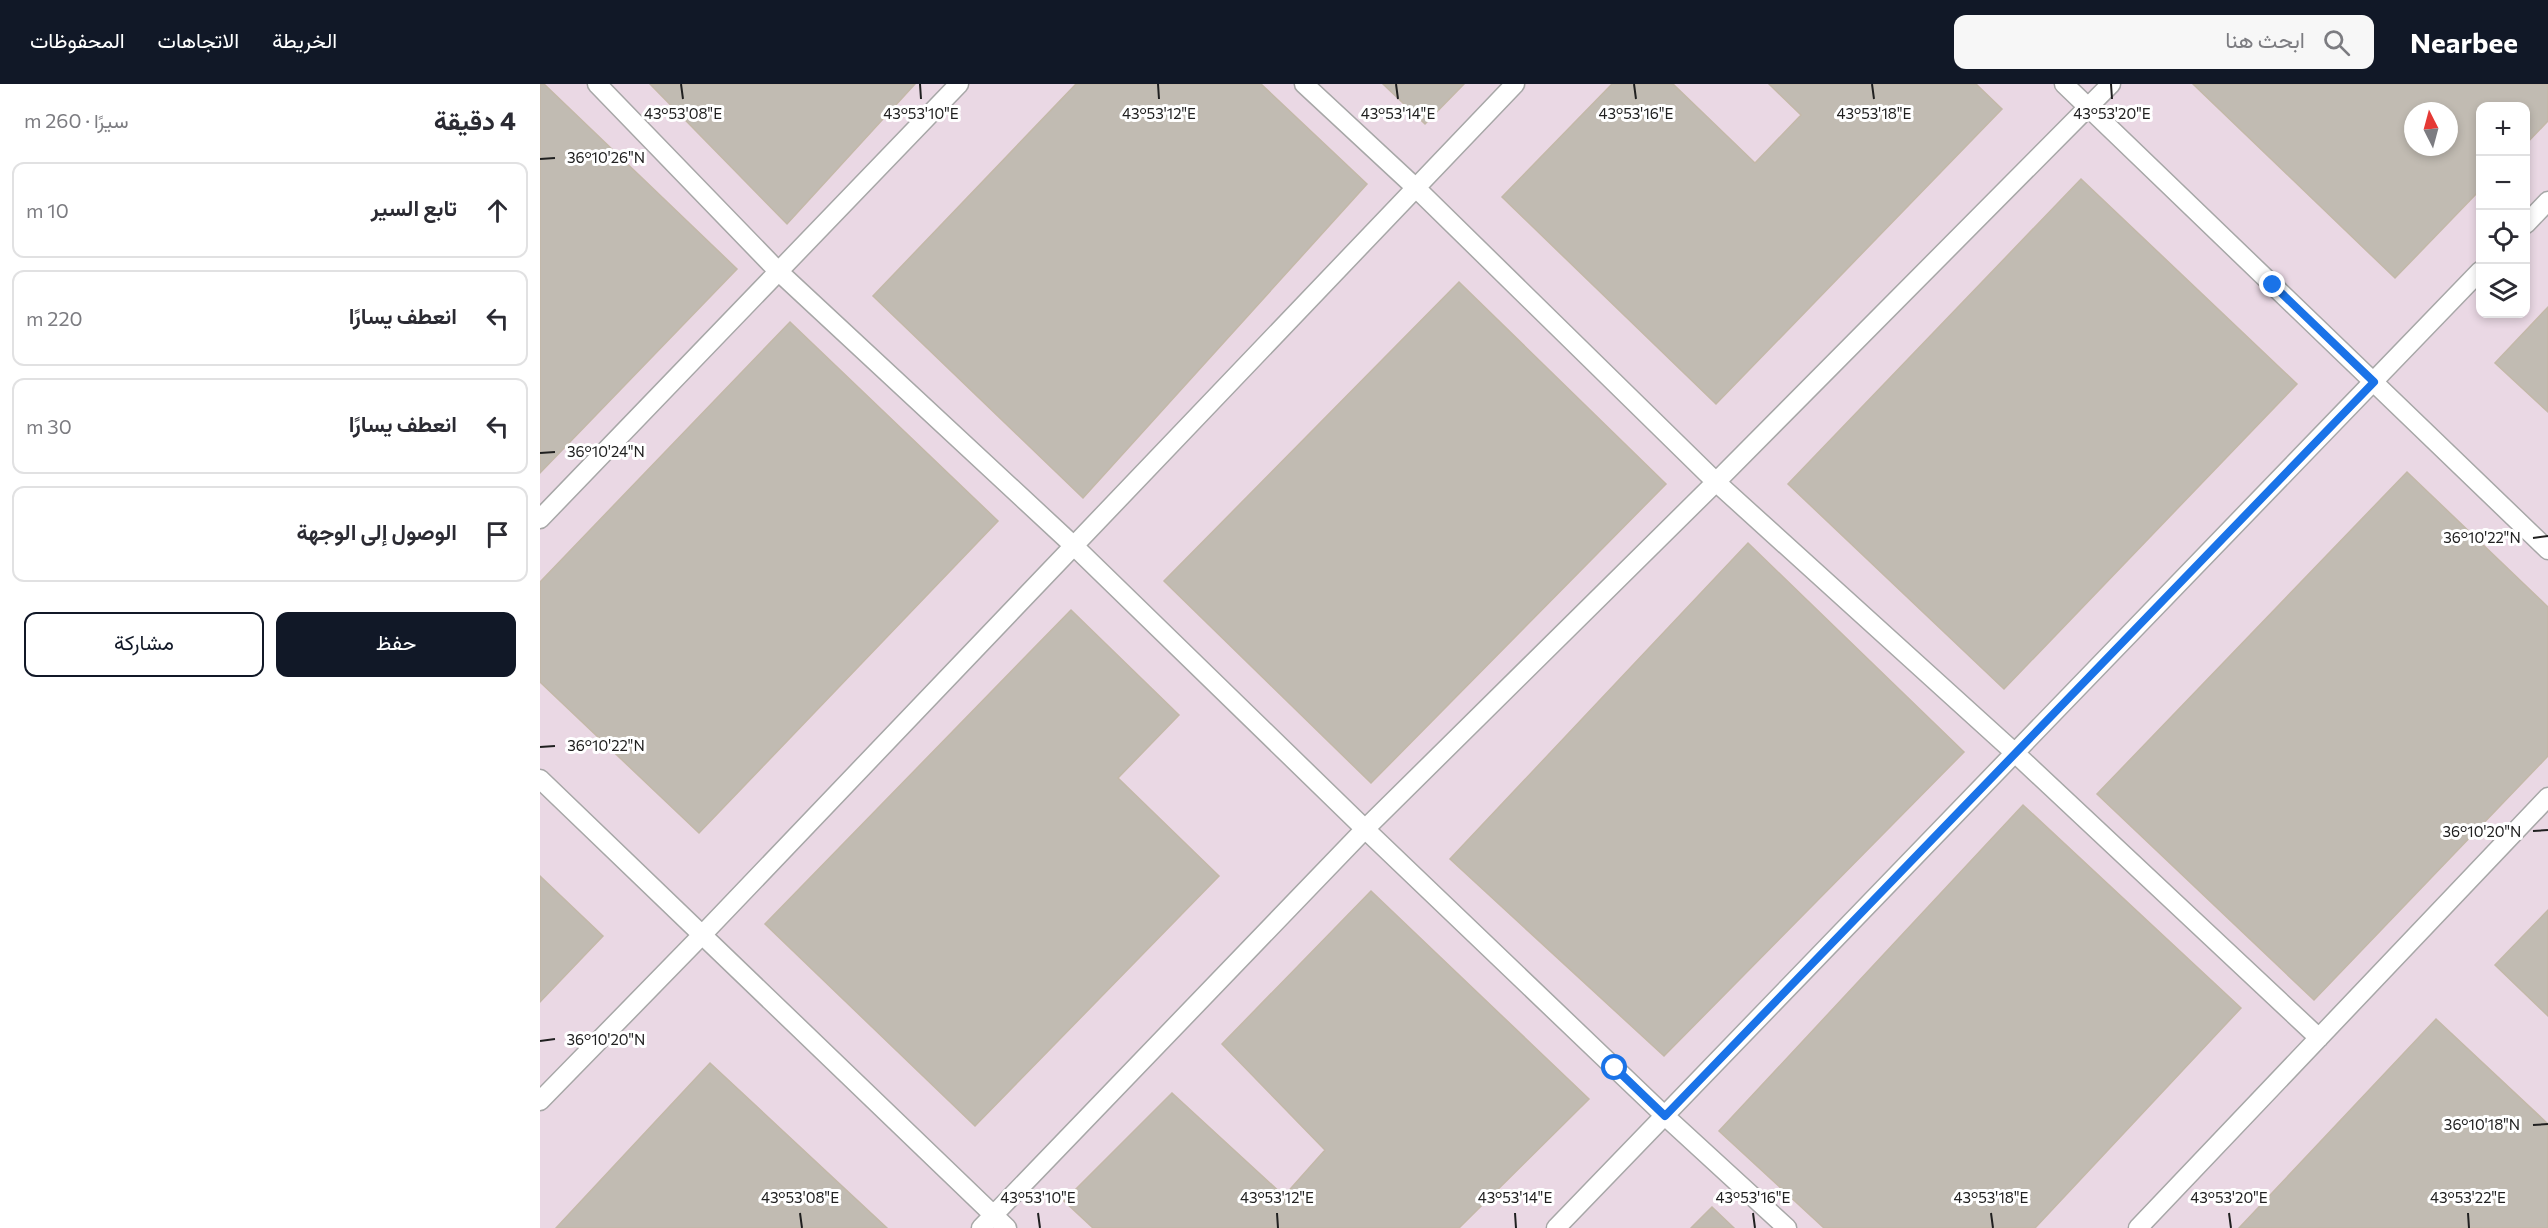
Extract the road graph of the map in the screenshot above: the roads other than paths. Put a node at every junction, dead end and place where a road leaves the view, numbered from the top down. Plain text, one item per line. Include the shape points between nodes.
1 (597, 84) edge
2 (959, 84) edge
3 (1304, 84) edge
4 (1515, 84) edge
5 (2064, 84) edge
6 (2111, 84) edge
7 (2089, 108) junction
8 (1416, 189) junction
9 (2548, 201) edge
10 (2530, 220) edge
11 (778, 271) junction
12 (2476, 276) edge
13 (2374, 382) junction
14 (1716, 482) junction
15 (540, 519) edge
16 (1074, 546) junction
17 (2548, 550) edge
18 (2015, 753) junction
19 (540, 779) edge
20 (2548, 797) edge
21 (1365, 830) junction
22 (702, 935) junction
23 (2319, 1038) junction
24 (540, 1101) edge
25 (1665, 1116) junction
26 (987, 1221) edge
27 (1007, 1228) edge
28 (1557, 1228) edge
29 (1787, 1228) edge
30 (2138, 1228) edge

1 - 11 lane
2 - 11 lane
3 - 8 lane
4 - 8 lane
5 - 7 lane
6 - 7 lane
7 - 13 lane
7 - 14 lane
8 - 14 lane
8 - 16 lane
9 - 10 lane
11 - 15 lane
11 - 16 lane
12 - 13 lane
13 - 17 lane
13 - 18 lane
14 - 18 lane
14 - 21 lane
16 - 21 lane
16 - 22 lane
18 - 23 lane
18 - 25 lane
19 - 22 lane
20 - 23 lane
21 - 25 lane
21 - 26 lane
22 - 24 lane
22 - 26 lane
23 - 30 lane
25 - 28 lane
25 - 29 lane
26 - 27 lane

